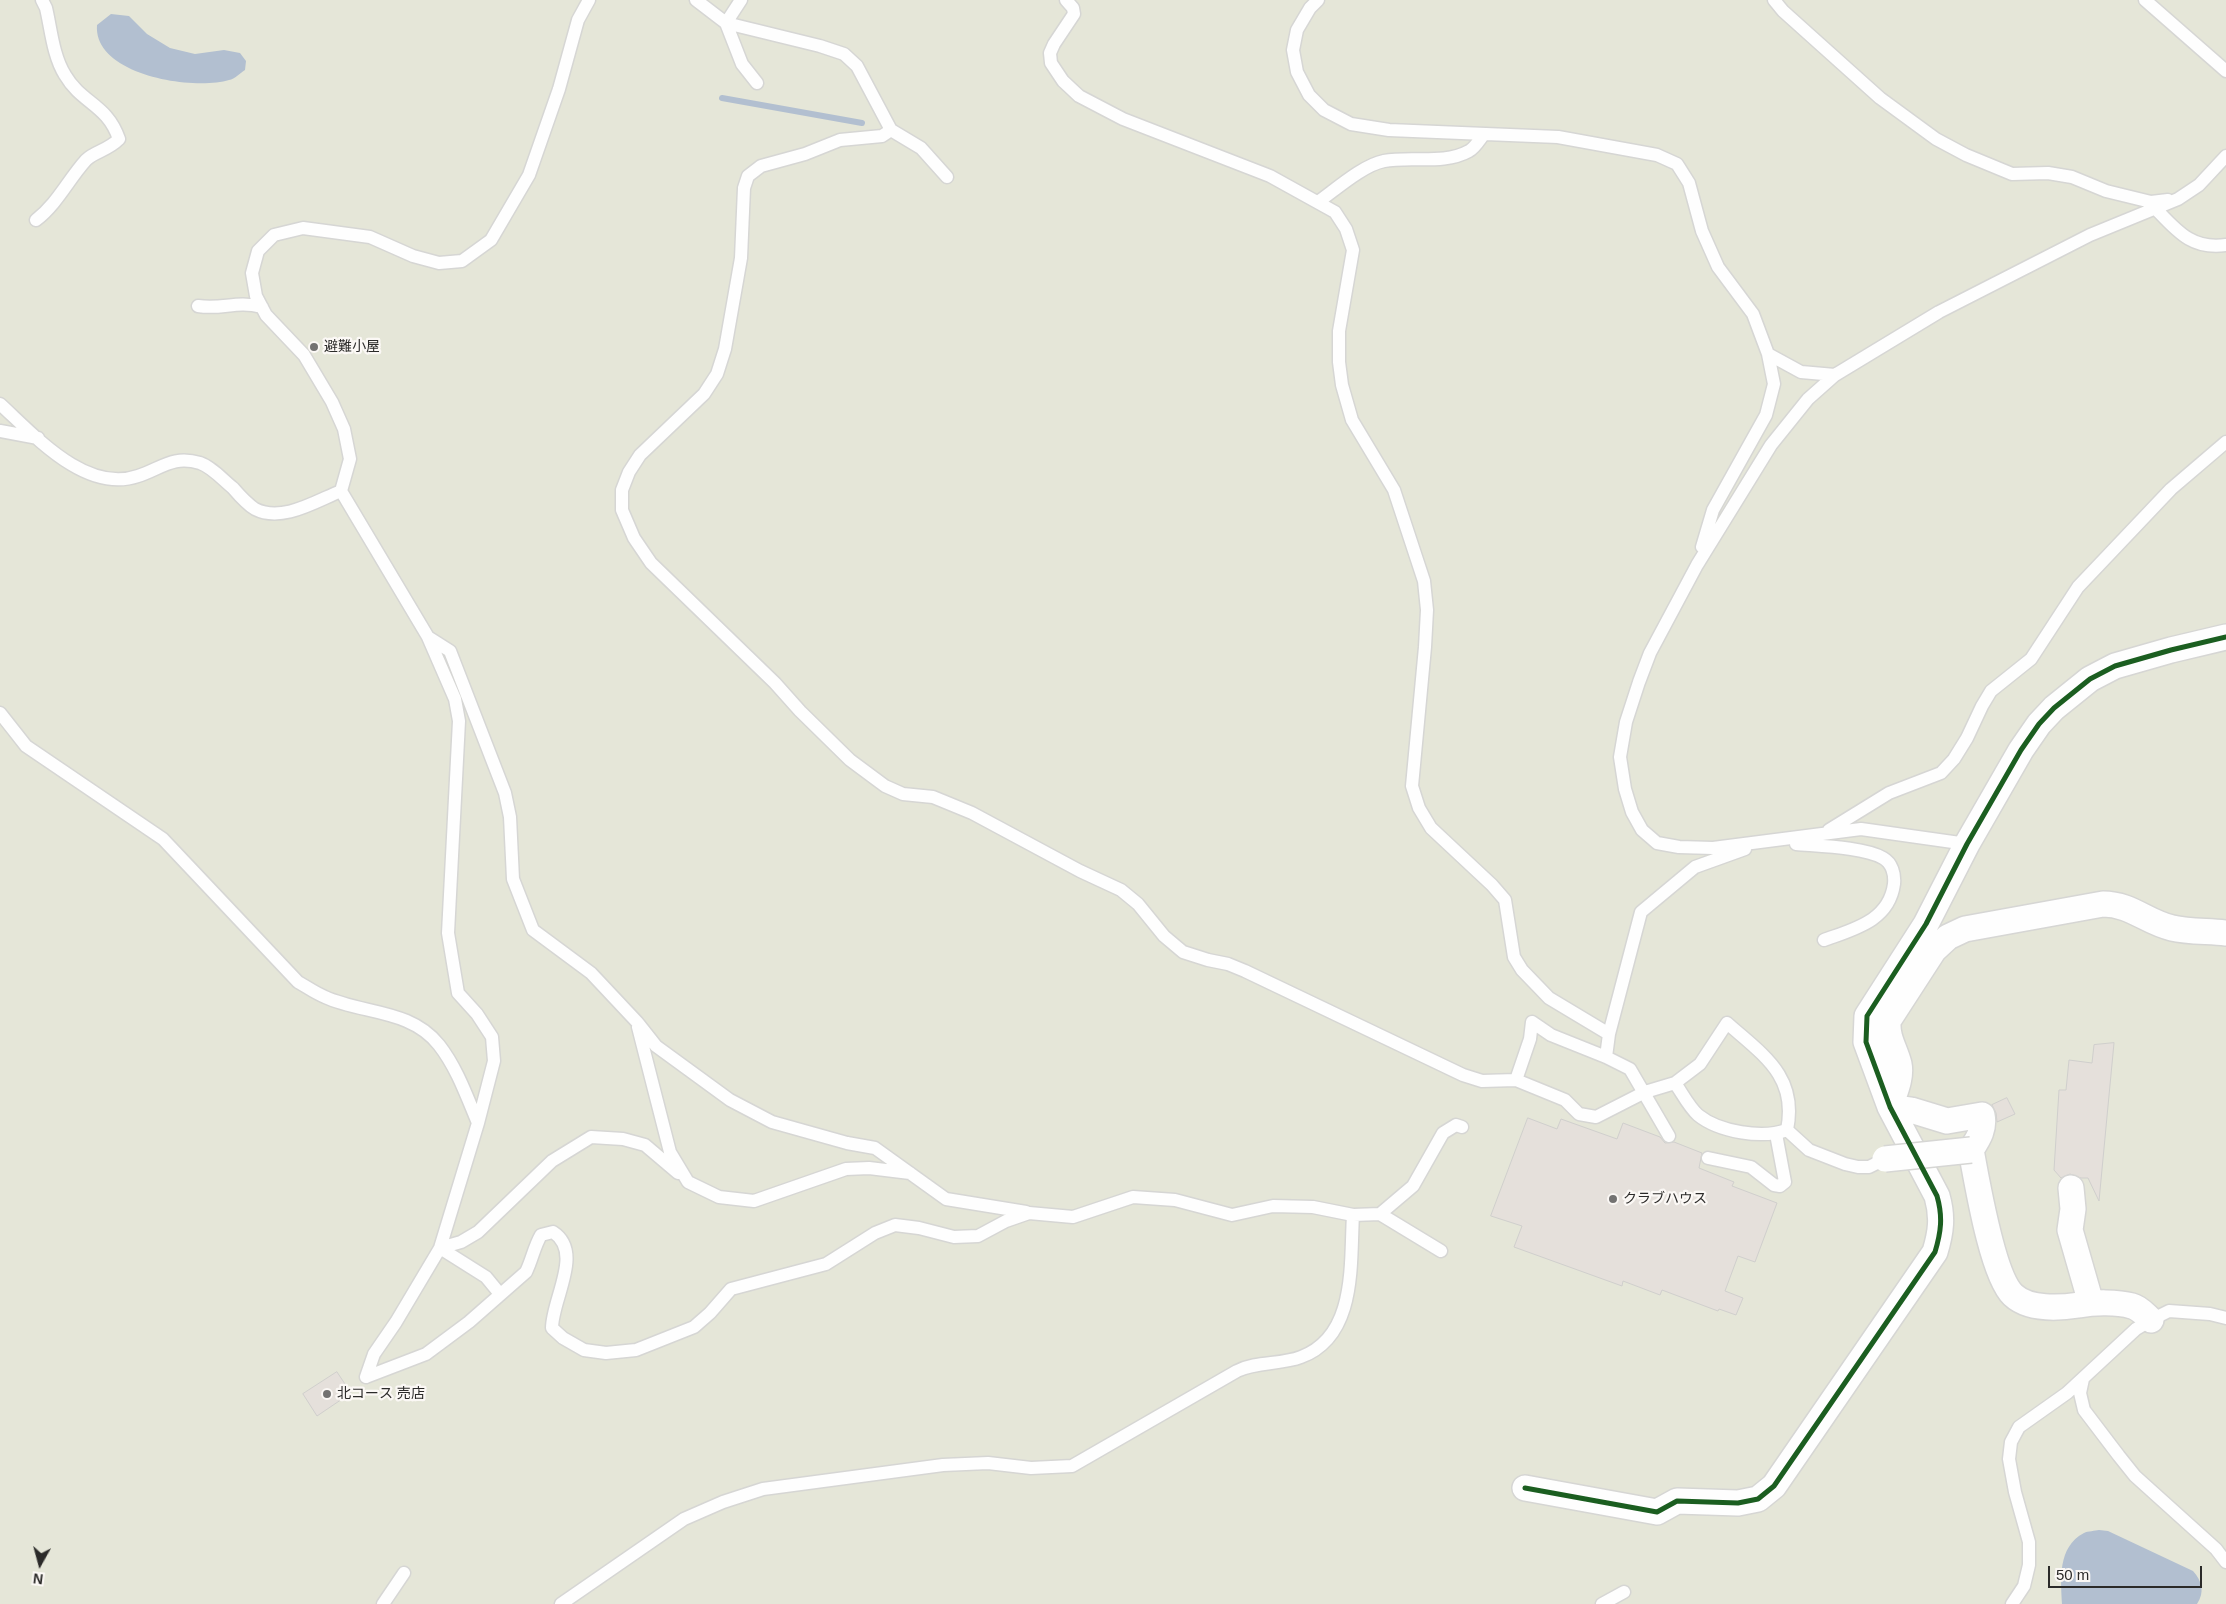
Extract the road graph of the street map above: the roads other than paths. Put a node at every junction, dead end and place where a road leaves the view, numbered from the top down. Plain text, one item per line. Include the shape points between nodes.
1 (42, 0) edge
2 (589, 0) edge
3 (696, 0) edge
4 (741, 0) edge
5 (1066, 0) edge
6 (1318, 0) edge
7 (1774, 0) edge
8 (2146, 0) edge
9 (726, 23) junction
10 (2226, 70) edge
11 (757, 83) dead end
12 (892, 130) junction
13 (1484, 134) junction
14 (2226, 156) edge
15 (947, 177) dead end
16 (2178, 199) junction
17 (1318, 202) junction
18 (2156, 209) junction
19 (36, 220) dead end
20 (2226, 245) edge
21 (198, 306) dead end
22 (262, 307) junction
23 (1768, 354) junction
24 (1835, 375) junction
25 (0, 404) edge
26 (0, 431) edge
27 (38, 438) junction
28 (2226, 442) edge
29 (341, 491) junction
30 (1697, 565) junction
31 (2226, 637) edge
32 (428, 638) junction
33 (0, 713) edge
34 (1821, 835) junction
35 (1767, 841) junction
36 (1967, 844) junction
37 (2226, 933) edge
38 (1824, 940) dead end
39 (637, 1022) junction
40 (1609, 1034) junction
41 (1606, 1057) junction
42 (1516, 1080) junction
43 (1675, 1084) junction
44 (1645, 1092) junction
45 (1890, 1107) junction
46 (478, 1124) junction
47 (1462, 1127) dead end
48 (1782, 1132) junction
49 (1669, 1136) dead end
50 (1971, 1150) junction
51 (1708, 1158) dead end
52 (1885, 1159) joint
53 (912, 1173) junction
54 (688, 1182) junction
55 (2071, 1188) dead end
56 (1029, 1213) junction
57 (1380, 1214) junction
58 (1353, 1215) junction
59 (440, 1248) junction
60 (1441, 1251) dead end
61 (500, 1294) junction
62 (2091, 1303) junction
63 (2226, 1318) edge
64 (2151, 1320) junction
65 (2082, 1379) junction
66 (1525, 1488) dead end
67 (2226, 1562) edge
68 (404, 1573) dead end
69 (1624, 1592) dead end
70 (383, 1604) edge
71 (561, 1604) edge
72 (1602, 1604) edge
73 (2012, 1604) edge

1 - 19 lane via 65,76 86,100 107,115 118,139 110,148 89,158 50,209
2 - 22 lane via 578,20 559,89 528,174 490,240 462,261 439,263 413,256 370,237 303,228 274,235 258,251 252,273 256,296
3 - 9 lane
4 - 9 lane
5 - 17 lane via 1074,14 1054,44 1050,53 1051,63 1079,96 1123,119 1270,176
6 - 13 lane via 1297,30 1293,50 1297,72 1308,95 1324,110 1351,124 1389,130
7 - 16 lane via 1880,98 1936,139 1966,155 2012,174 2072,177 2106,191 2151,202
8 - 10 lane
9 - 11 lane via 742,64
9 - 12 lane via 844,54 857,66
12 - 15 lane via 921,148
12 - 42 lane via 882,136 840,140 761,166 748,176 744,188 741,258 725,348 717,374 704,394 640,455 628,472 622,490 622,510 634,538 651,563 776,683 800,711 850,760 885,786 904,794 933,797 972,812 1121,890 1183,952 1245,970 1464,1075 1482,1081
13 - 17 lane via 1470,151 1457,156 1382,161
13 - 23 lane via 1558,137 1657,155 1677,164 1690,183 1702,231 1718,267 1753,314
14 - 16 lane via 2199,185
16 - 18 lane
17 - 40 lane via 1335,212 1346,229 1353,250 1339,331 1342,385 1352,420 1394,490 1424,582 1427,610 1425,647 1412,786 1419,808 1431,828 1504,900 1514,957 1522,970 1549,998
18 - 20 lane via 2181,236 2198,244
18 - 24 lane via 2090,235 1938,312
21 - 22 lane via 214,308 246,303
22 - 29 lane via 304,355 344,429 350,459
23 - 24 lane via 1800,372
23 - 30 lane via 1774,384 1766,415 1713,510
24 - 30 lane via 1808,399 1772,445
25 - 27 lane
26 - 27 lane
27 - 29 lane via 67,462 86,473 106,478 139,476 166,463 182,460 201,464 254,508 270,515 292,512
28 - 34 lane via 2171,489 2078,586 2031,659 1991,691 1967,738 1941,773 1889,793
29 - 32 lane
30 - 35 lane via 1650,653 1626,722 1620,758 1625,789 1642,830 1657,843 1679,848 1713,848
31 - 36 street via 2114,666 2090,679 2039,724
32 - 39 lane via 450,651 502,785 510,817 514,879 533,930 591,973
32 - 46 lane via 455,699 459,721 448,934 458,994 492,1037 494,1061
33 - 46 lane via 26,746 163,839 298,982 326,998 395,1016 420,1028 438,1044 453,1066
34 - 35 lane
34 - 36 lane via 1861,829
35 - 38 lane via 1857,850 1882,858 1892,867 1893,889 1884,910 1863,926
35 - 40 lane via 1695,867 1641,912
36 - 45 street via 1926,924 1867,1016 1866,1042
37 - 45 street via 2171,928 2126,907 2103,904 1979,925 1948,937 1934,950 1888,1021 1888,1034 1899,1066 1898,1086
39 - 53 lane via 656,1046 730,1100 772,1122 875,1148
39 - 54 lane via 670,1152
40 - 41 lane
41 - 42 lane via 1551,1035 1532,1022 1530,1039
41 - 44 lane via 1630,1069
42 - 44 lane via 1565,1100 1579,1114 1596,1117
43 - 44 lane
43 - 48 lane via 1698,1115 1710,1121 1733,1131 1763,1135
43 - 48 lane via 1700,1064 1728,1022 1758,1050 1783,1080 1791,1112
44 - 49 lane
45 - 50 street via 1946,1121 1982,1115 1984,1122 1980,1138
45 - 66 street via 1937,1196 1942,1212 1935,1252 1774,1486 1758,1499 1738,1503 1677,1500 1657,1512
46 - 59 lane
47 - 57 lane via 1456,1125 1443,1133 1413,1186
48 - 51 lane via 1785,1182 1780,1186 1751,1167
48 - 52 lane via 1810,1150 1845,1164 1870,1167
50 - 52 street, bridge
50 - 62 street via 2001,1278 2014,1296 2052,1307
53 - 54 lane via 846,1169 754,1201 719,1197
53 - 56 lane via 946,1199
54 - 59 lane via 645,1145 623,1138 591,1137 552,1161 478,1232 461,1242
55 - 62 street via 2070,1230
56 - 58 lane via 1073,1217 1133,1197 1154,1197 1232,1215 1273,1206 1313,1207
56 - 61 lane via 978,1236 954,1237 895,1226 875,1233 826,1264 731,1288 694,1327 636,1350 606,1353 584,1350 552,1328 552,1314 563,1282 566,1254 562,1238 553,1232 541,1235 526,1272
57 - 58 lane
57 - 60 lane
58 - 71 lane via 1350,1274 1344,1311 1336,1330 1324,1344 1300,1357 1248,1365 1237,1370 1072,1466 943,1465 763,1489 723,1502 684,1519
59 - 61 lane via 486,1277
59 - 61 lane via 374,1354 366,1377 426,1354
62 - 64 street via 2132,1306
63 - 64 lane via 2168,1311
64 - 65 lane via 2136,1329
65 - 67 lane via 2080,1393 2084,1410 2119,1456 2135,1476 2216,1549
65 - 73 lane via 2067,1394 2019,1427 2011,1442 2009,1459 2029,1542 2029,1565 2024,1586
68 - 70 lane
69 - 72 lane

